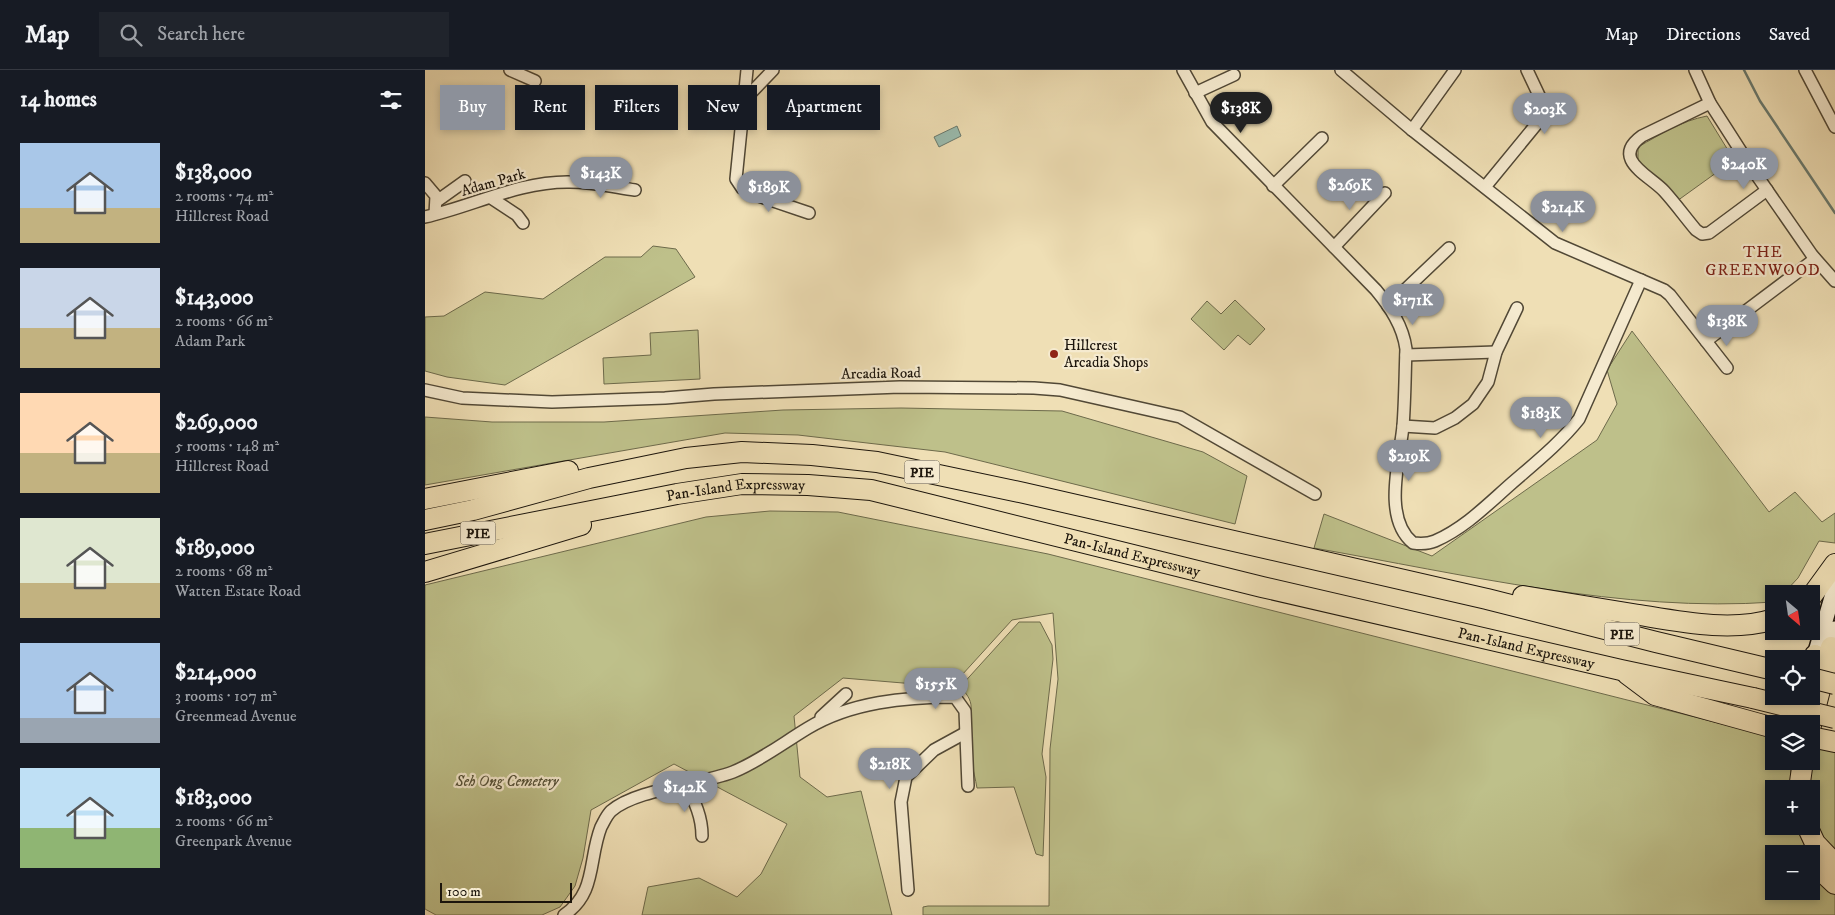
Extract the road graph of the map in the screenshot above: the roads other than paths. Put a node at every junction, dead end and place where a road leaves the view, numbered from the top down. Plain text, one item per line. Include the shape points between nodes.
1 (510, 70) edge
2 (747, 70) edge
3 (773, 70) edge
4 (1183, 70) edge
5 (1341, 70) edge
6 (1455, 70) edge
7 (1527, 70) edge
8 (1695, 70) edge
9 (1805, 70) edge
10 (1234, 75) dead end
11 (535, 81) dead end
12 (746, 85) edge
13 (757, 87) edge
14 (1195, 93) junction
15 (1709, 103) junction
16 (1835, 127) edge
17 (741, 130) edge
18 (1412, 130) junction
19 (1322, 138) dead end
20 (465, 181) dead end
21 (425, 183) edge
22 (1273, 186) junction
23 (1485, 187) junction
24 (635, 190) dead end
25 (1767, 190) junction
26 (1385, 193) dead end
27 (491, 198) junction
28 (437, 201) junction
29 (809, 213) dead end
30 (430, 215) edge
31 (523, 223) dead end
32 (1334, 247) junction
33 (1449, 248) dead end
34 (1815, 259) junction
35 (1641, 280) junction
36 (1835, 281) edge
37 (1388, 306) junction
38 (1517, 308) dead end
39 (1706, 340) junction
40 (1496, 352) junction
41 (1406, 355) junction
42 (1727, 368) dead end
43 (425, 390) edge
44 (1403, 426) junction
45 (686, 458) junction
46 (1315, 494) dead end
47 (425, 499) edge
48 (631, 503) junction
49 (425, 520) edge
50 (425, 544) edge
51 (1835, 564) edge
52 (425, 572) edge
53 (1820, 585) edge
54 (1835, 587) edge
55 (1487, 599) junction
56 (1765, 620) edge
57 (1823, 650) edge
58 (1765, 668) edge
59 (1621, 670) junction
60 (1820, 680) edge
61 (1835, 684) edge
62 (846, 694) dead end
63 (1813, 715) edge
64 (1835, 718) edge
65 (1765, 726) edge
66 (809, 728) junction
67 (965, 733) junction
68 (1820, 739) edge
69 (1835, 742) edge
70 (685, 785) junction
71 (968, 786) dead end
72 (1811, 835) edge
73 (702, 836) dead end
74 (1835, 864) edge
75 (1820, 870) edge
76 (1835, 884) edge
77 (908, 890) dead end
78 (564, 915) edge

1 - 11 street
2 - 12 street
3 - 13 street
4 - 14 street
5 - 18 street
6 - 18 street
7 - 23 street via 1545,108 1544,115
8 - 15 street
9 - 16 street
10 - 14 street
14 - 22 street via 1211,122
15 - 25 street
15 - 25 street via 1635,141 1630,152 1636,168 1663,190 1702,234 1709,233
17 - 29 street via 736,179 742,188
18 - 23 street
19 - 22 street
20 - 28 street
21 - 28 street
22 - 32 street
23 - 35 street via 1555,243
24 - 27 street, Adam Park via 571,182 535,186
25 - 34 street
26 - 32 street
27 - 30 street, Adam Park
27 - 31 street via 517,215
28 - 30 street
32 - 37 street
33 - 37 street
34 - 36 street
34 - 39 street
35 - 39 street via 1671,296
35 - 44 street via 1579,419 1466,523 1436,540 1420,544 1413,543 1402,529 1396,511 1395,479
37 - 41 street via 1405,342
38 - 40 street
39 - 42 street
40 - 41 street
40 - 44 street via 1487,382 1473,404 1435,428
41 - 44 street
43 - 46 street, Arcadia Road via 462,398 552,402 900,387 1060,390 1179,418
45 - 47 highway via 642,458
45 - 49 highway, Pan-Island Expressway / PIE via 589,478
45 - 55 highway, Pan-Island Expressway / PIE via 742,452 877,462
48 - 50 highway, Pan-Island Expressway / PIE
48 - 52 highway via 613,515
48 - 59 highway, Pan-Island Expressway / PIE via 743,484 871,490 1262,587
51 - 53 highway
54 - 57 main road
55 - 56 highway via 1502,594 1512,595 1676,621 1729,625
55 - 58 highway, Pan-Island Expressway / PIE
57 - 63 highway
59 - 64 highway, Pan-Island Expressway / PIE, bridge
59 - 65 highway via 1655,694
60 - 61 highway, bridge
62 - 66 street
66 - 67 street via 845,711 877,704 919,697 955,697 965,711
66 - 70 street via 733,772
67 - 71 street
67 - 77 street via 934,750 906,777 901,802
68 - 69 highway
70 - 73 street via 702,823
70 - 78 street via 641,796 611,811 597,837 589,884 575,907
72 - 74 highway
75 - 76 highway

